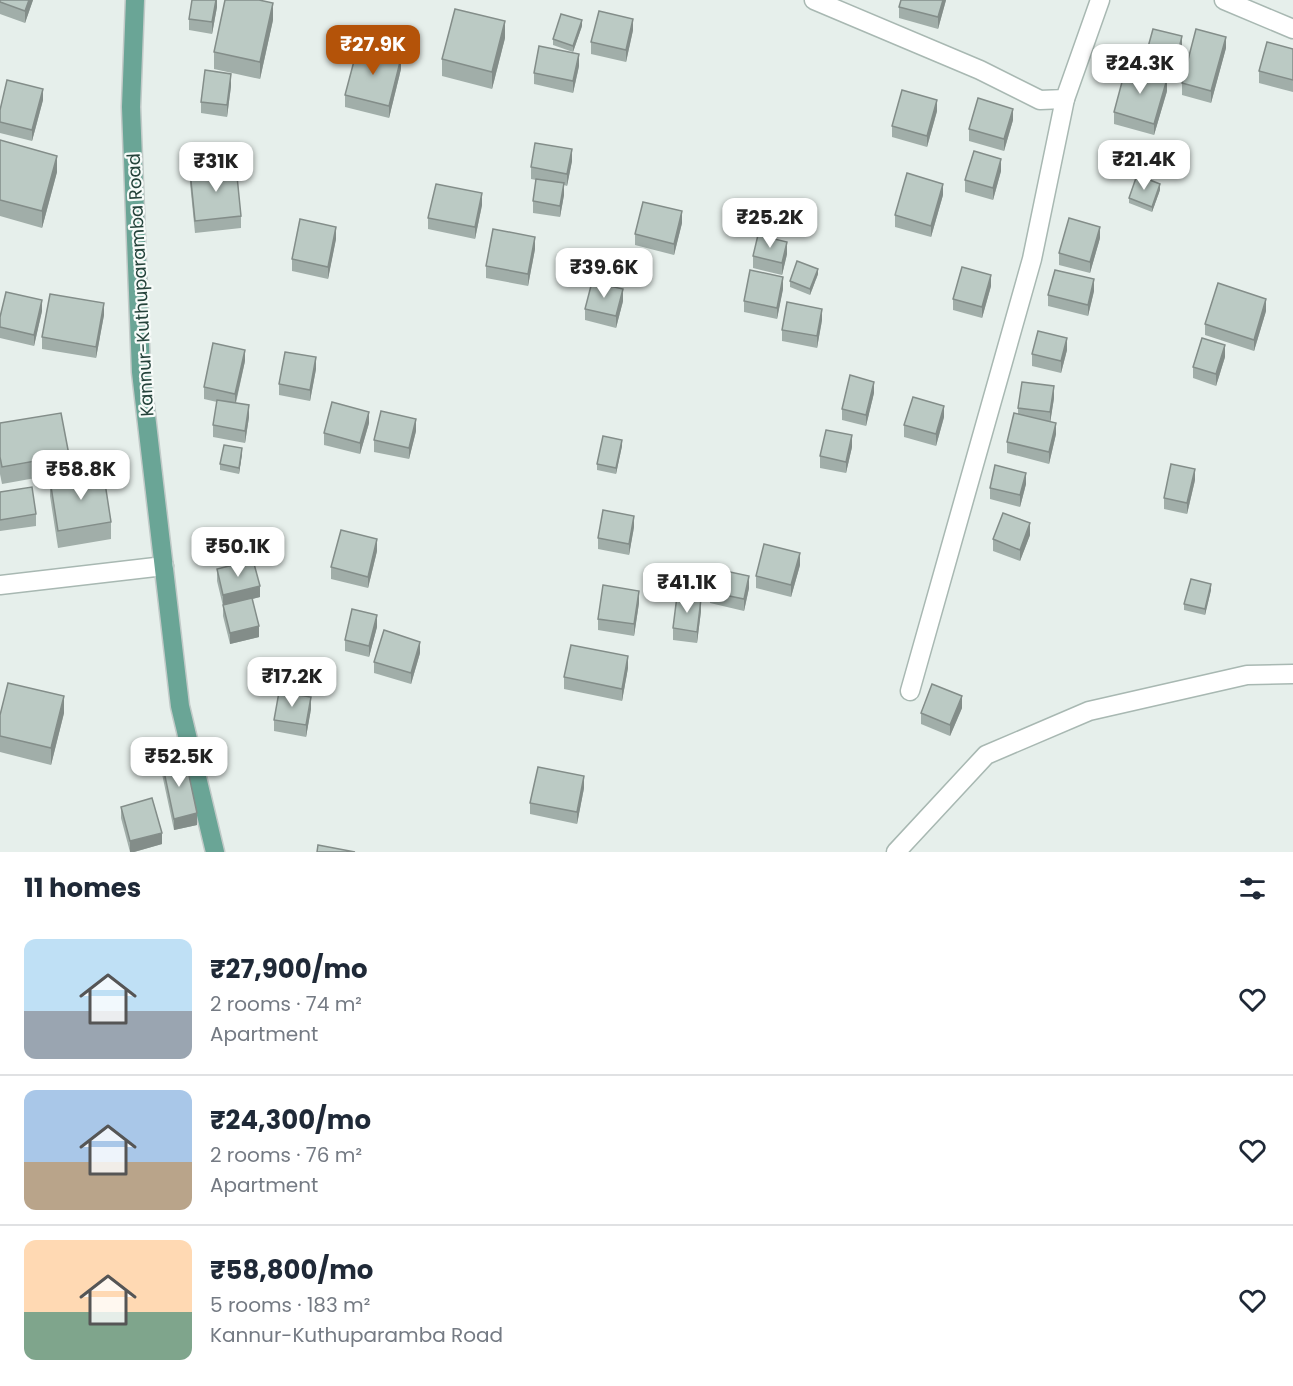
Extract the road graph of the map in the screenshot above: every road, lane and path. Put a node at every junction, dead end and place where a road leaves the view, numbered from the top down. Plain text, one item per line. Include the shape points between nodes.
1 (135, 0) edge
2 (814, 0) edge
3 (1100, 0) edge
4 (1224, 0) edge
5 (1293, 29) edge
6 (1065, 99) junction
7 (164, 566) junction
8 (0, 585) edge
9 (1293, 674) edge
10 (910, 691) dead end
11 (215, 852) edge
12 (896, 852) edge

1 - 7 main road, Kannur-Kuthuparamba Road via 131,107 141,372
2 - 6 street via 980,70 1040,100
3 - 6 street
4 - 5 street
6 - 10 street via 1032,259
7 - 8 street
7 - 11 main road, Kannur-Kuthuparamba Road via 180,706
9 - 12 street via 1247,675 1089,711 986,754

